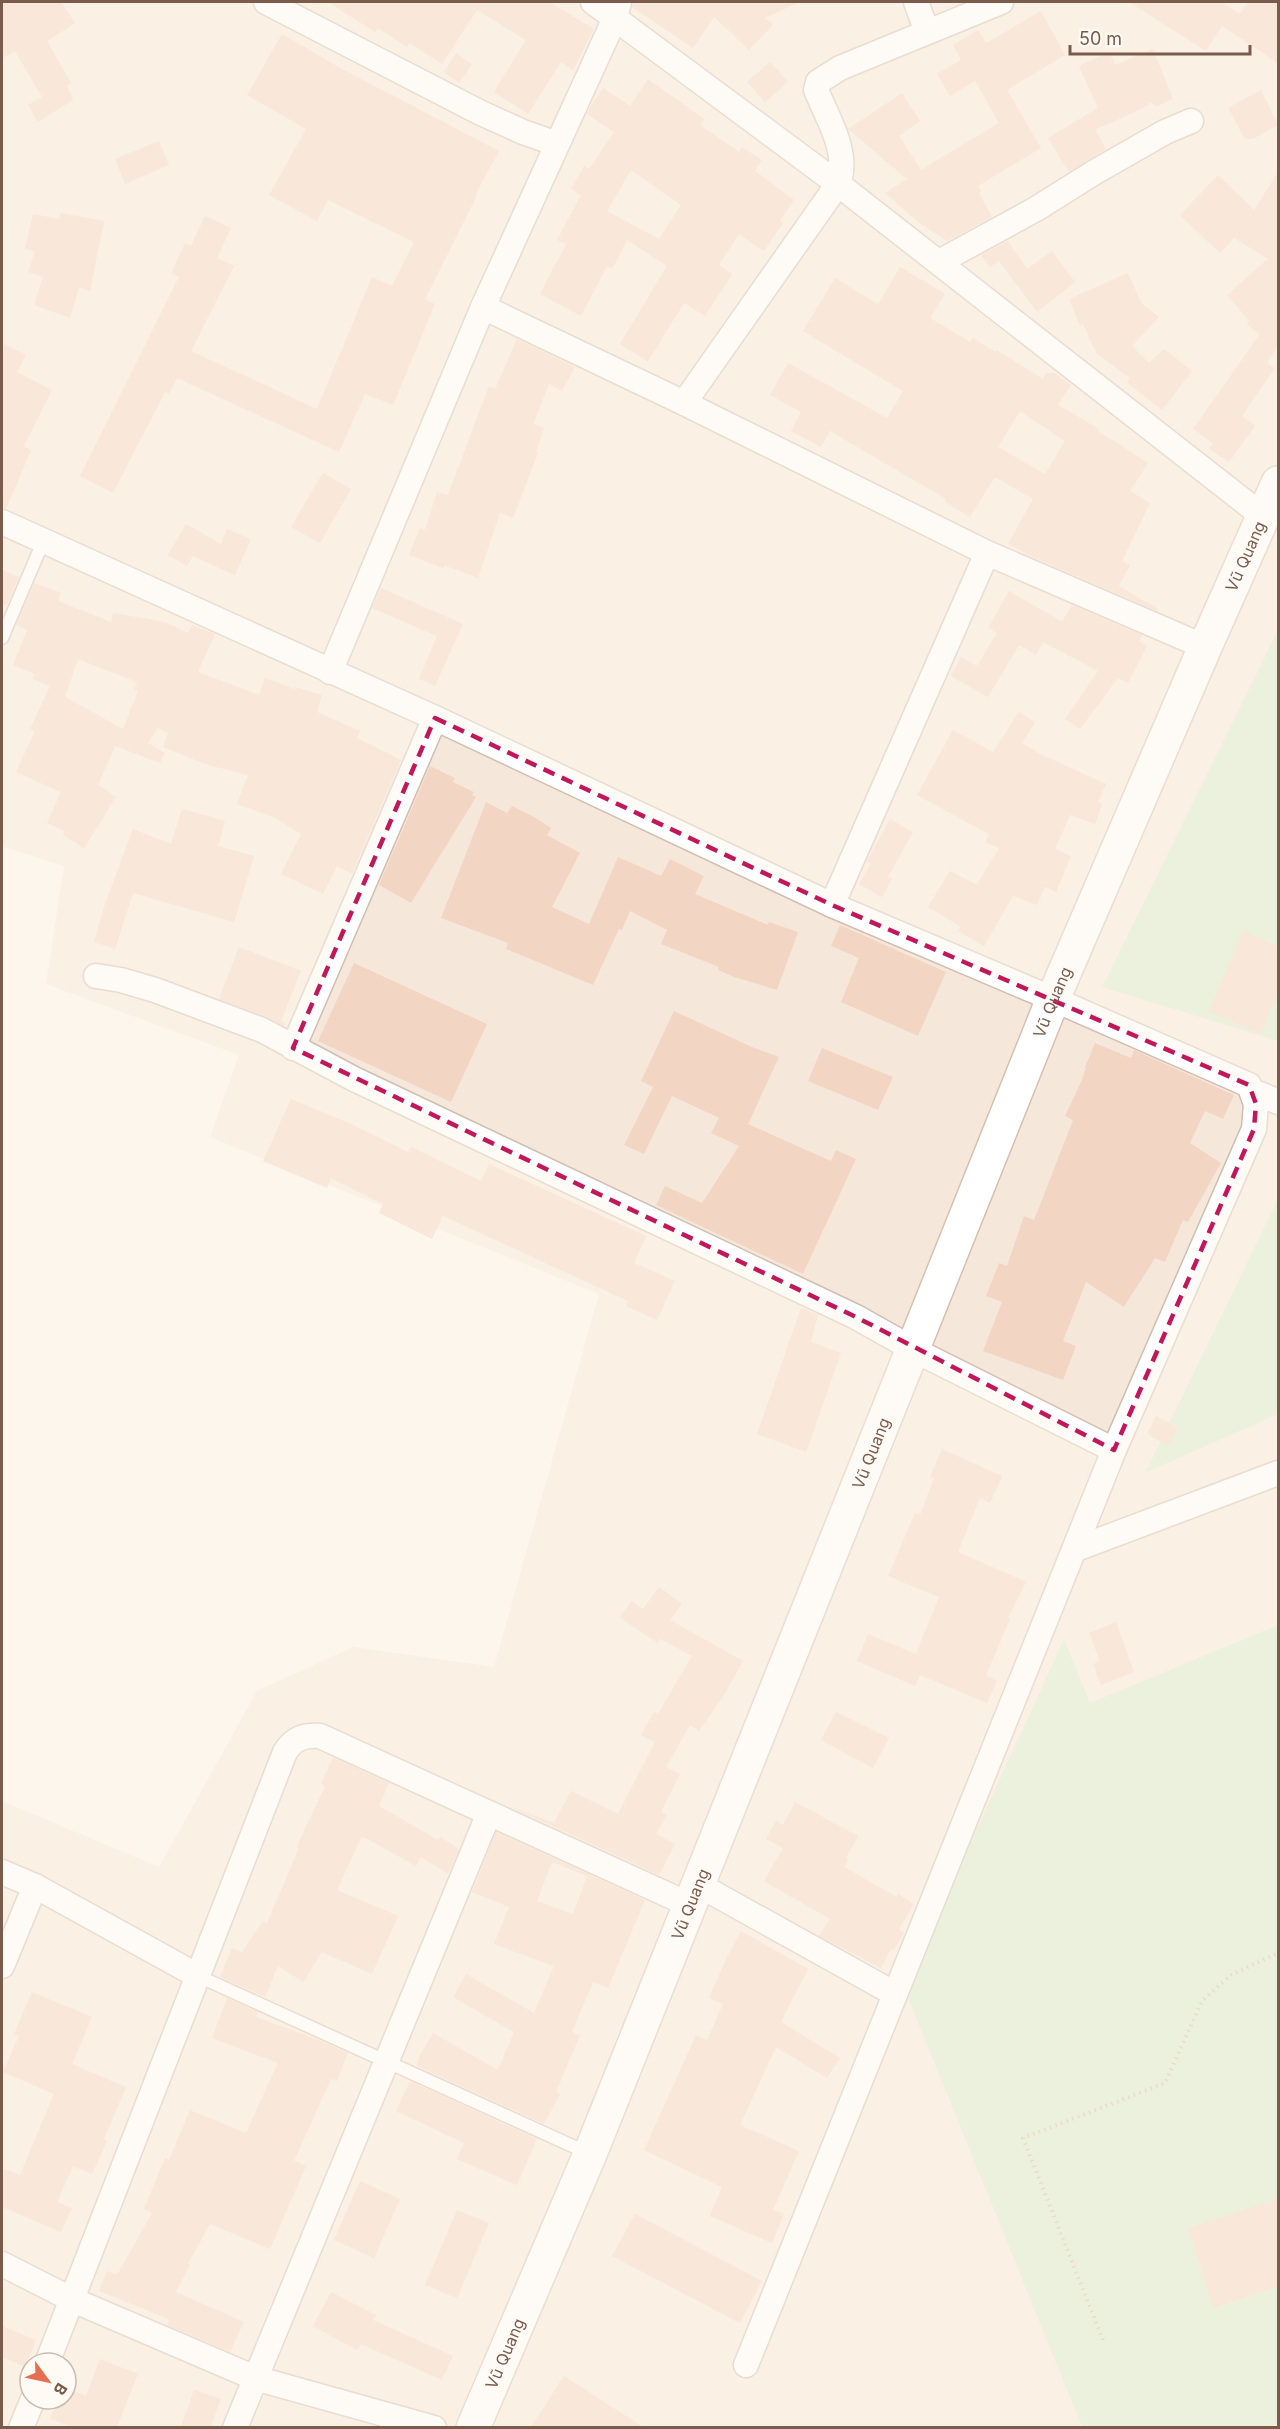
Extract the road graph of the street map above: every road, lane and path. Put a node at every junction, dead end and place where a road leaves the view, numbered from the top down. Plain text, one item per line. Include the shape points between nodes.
1 (266, 2) edge
2 (593, 2) edge
3 (916, 2) edge
4 (1001, 2) edge
5 (617, 10) edge
6 (927, 32) junction
7 (1191, 121) dead end
8 (557, 144) junction
9 (838, 184) junction
10 (939, 262) junction
11 (483, 307) junction
12 (684, 402) junction
13 (1278, 483) edge
14 (2, 522) edge
15 (1271, 522) edge
16 (44, 542) junction
17 (987, 553) junction
18 (2, 638) edge
19 (1205, 647) junction
20 (330, 672) junction
21 (435, 718) junction
22 (832, 905) junction
23 (96, 976) dead end
24 (1053, 999) junction
25 (293, 1048) junction
26 (1267, 1103) edge
27 (913, 1348) junction
28 (1114, 1450) junction
29 (1278, 1473) edge
30 (1076, 1549) junction
31 (489, 1814) junction
32 (2, 1872) edge
33 (35, 1886) junction
34 (694, 1895) junction
35 (1278, 1953) edge
36 (2, 1966) edge
37 (198, 1976) junction
38 (895, 1994) junction
39 (387, 2062) junction
40 (590, 2154) junction
41 (2, 2264) edge
42 (73, 2300) junction
43 (1103, 2340) dead end
44 (52, 2351) edge
45 (746, 2365) dead end
46 (255, 2378) junction
47 (28, 2411) edge
48 (21, 2427) edge
49 (235, 2427) edge
50 (434, 2427) edge
51 (473, 2427) edge

1 - 8 street via 479,112
2 - 5 street
3 - 6 street
4 - 6 street
5 - 8 street
5 - 9 street
6 - 9 street via 840,68 818,82 816,90 841,153 843,166
7 - 10 street via 1165,132
8 - 11 street
9 - 10 street
9 - 12 street
10 - 15 street
11 - 12 street
11 - 20 street
12 - 17 street
13 - 15 main road, Vũ Quang
14 - 16 street
15 - 19 main road, Vũ Quang
16 - 18 lane
16 - 20 street
17 - 19 street
17 - 22 street
19 - 24 main road, Vũ Quang
20 - 21 street
21 - 22 street
21 - 25 street
22 - 24 street
23 - 25 street via 122,980 194,1003 262,1030
24 - 26 street via 1249,1085
24 - 27 main road, Vũ Quang
25 - 27 street via 856,1317
26 - 28 street
27 - 28 street
27 - 34 main road, Vũ Quang
28 - 30 street
29 - 30 street
30 - 38 street
31 - 34 street
31 - 37 street via 320,1736 299,1738 285,1752
31 - 39 street
32 - 33 street
33 - 36 street
33 - 37 street
34 - 38 street
34 - 40 main road, Vũ Quang
35 - 43 path via 1230,1975 1202,2001 1165,2083 1023,2138
37 - 39 lane
37 - 42 street
38 - 45 street
39 - 40 lane
39 - 46 street
40 - 51 main road, Vũ Quang
41 - 42 street
42 - 44 street
42 - 46 street
46 - 49 street
46 - 50 street
47 - 48 street

